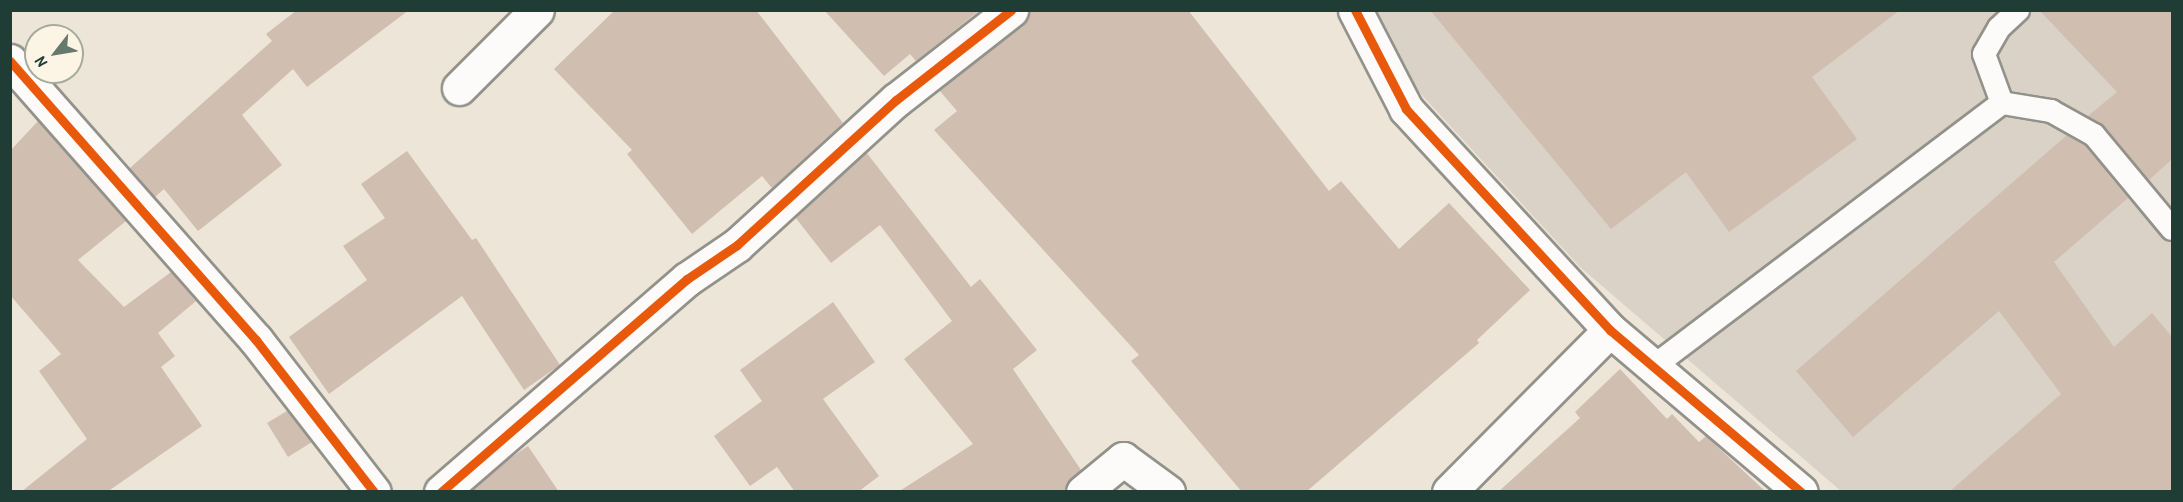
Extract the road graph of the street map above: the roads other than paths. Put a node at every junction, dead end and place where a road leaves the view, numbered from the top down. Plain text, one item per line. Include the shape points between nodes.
1 (537, 10) edge
2 (1011, 10) edge
3 (1355, 10) edge
4 (2018, 10) edge
5 (10, 61) edge
6 (459, 88) dead end
7 (2002, 103) junction
8 (2172, 230) edge
9 (1610, 330) junction
10 (1654, 366) junction
11 (374, 492) edge
12 (441, 492) edge
13 (1083, 492) edge
14 (1168, 492) edge
15 (1449, 492) edge
16 (1801, 492) edge

1 - 6 street
2 - 12 street via 896,100 737,245 687,279
3 - 9 street via 1406,109
4 - 7 lane via 1999,28 1984,54
5 - 11 street via 256,340
7 - 8 lane via 2051,111 2094,135
7 - 10 lane
9 - 10 street
9 - 15 street
10 - 16 street
13 - 14 street via 1123,459

